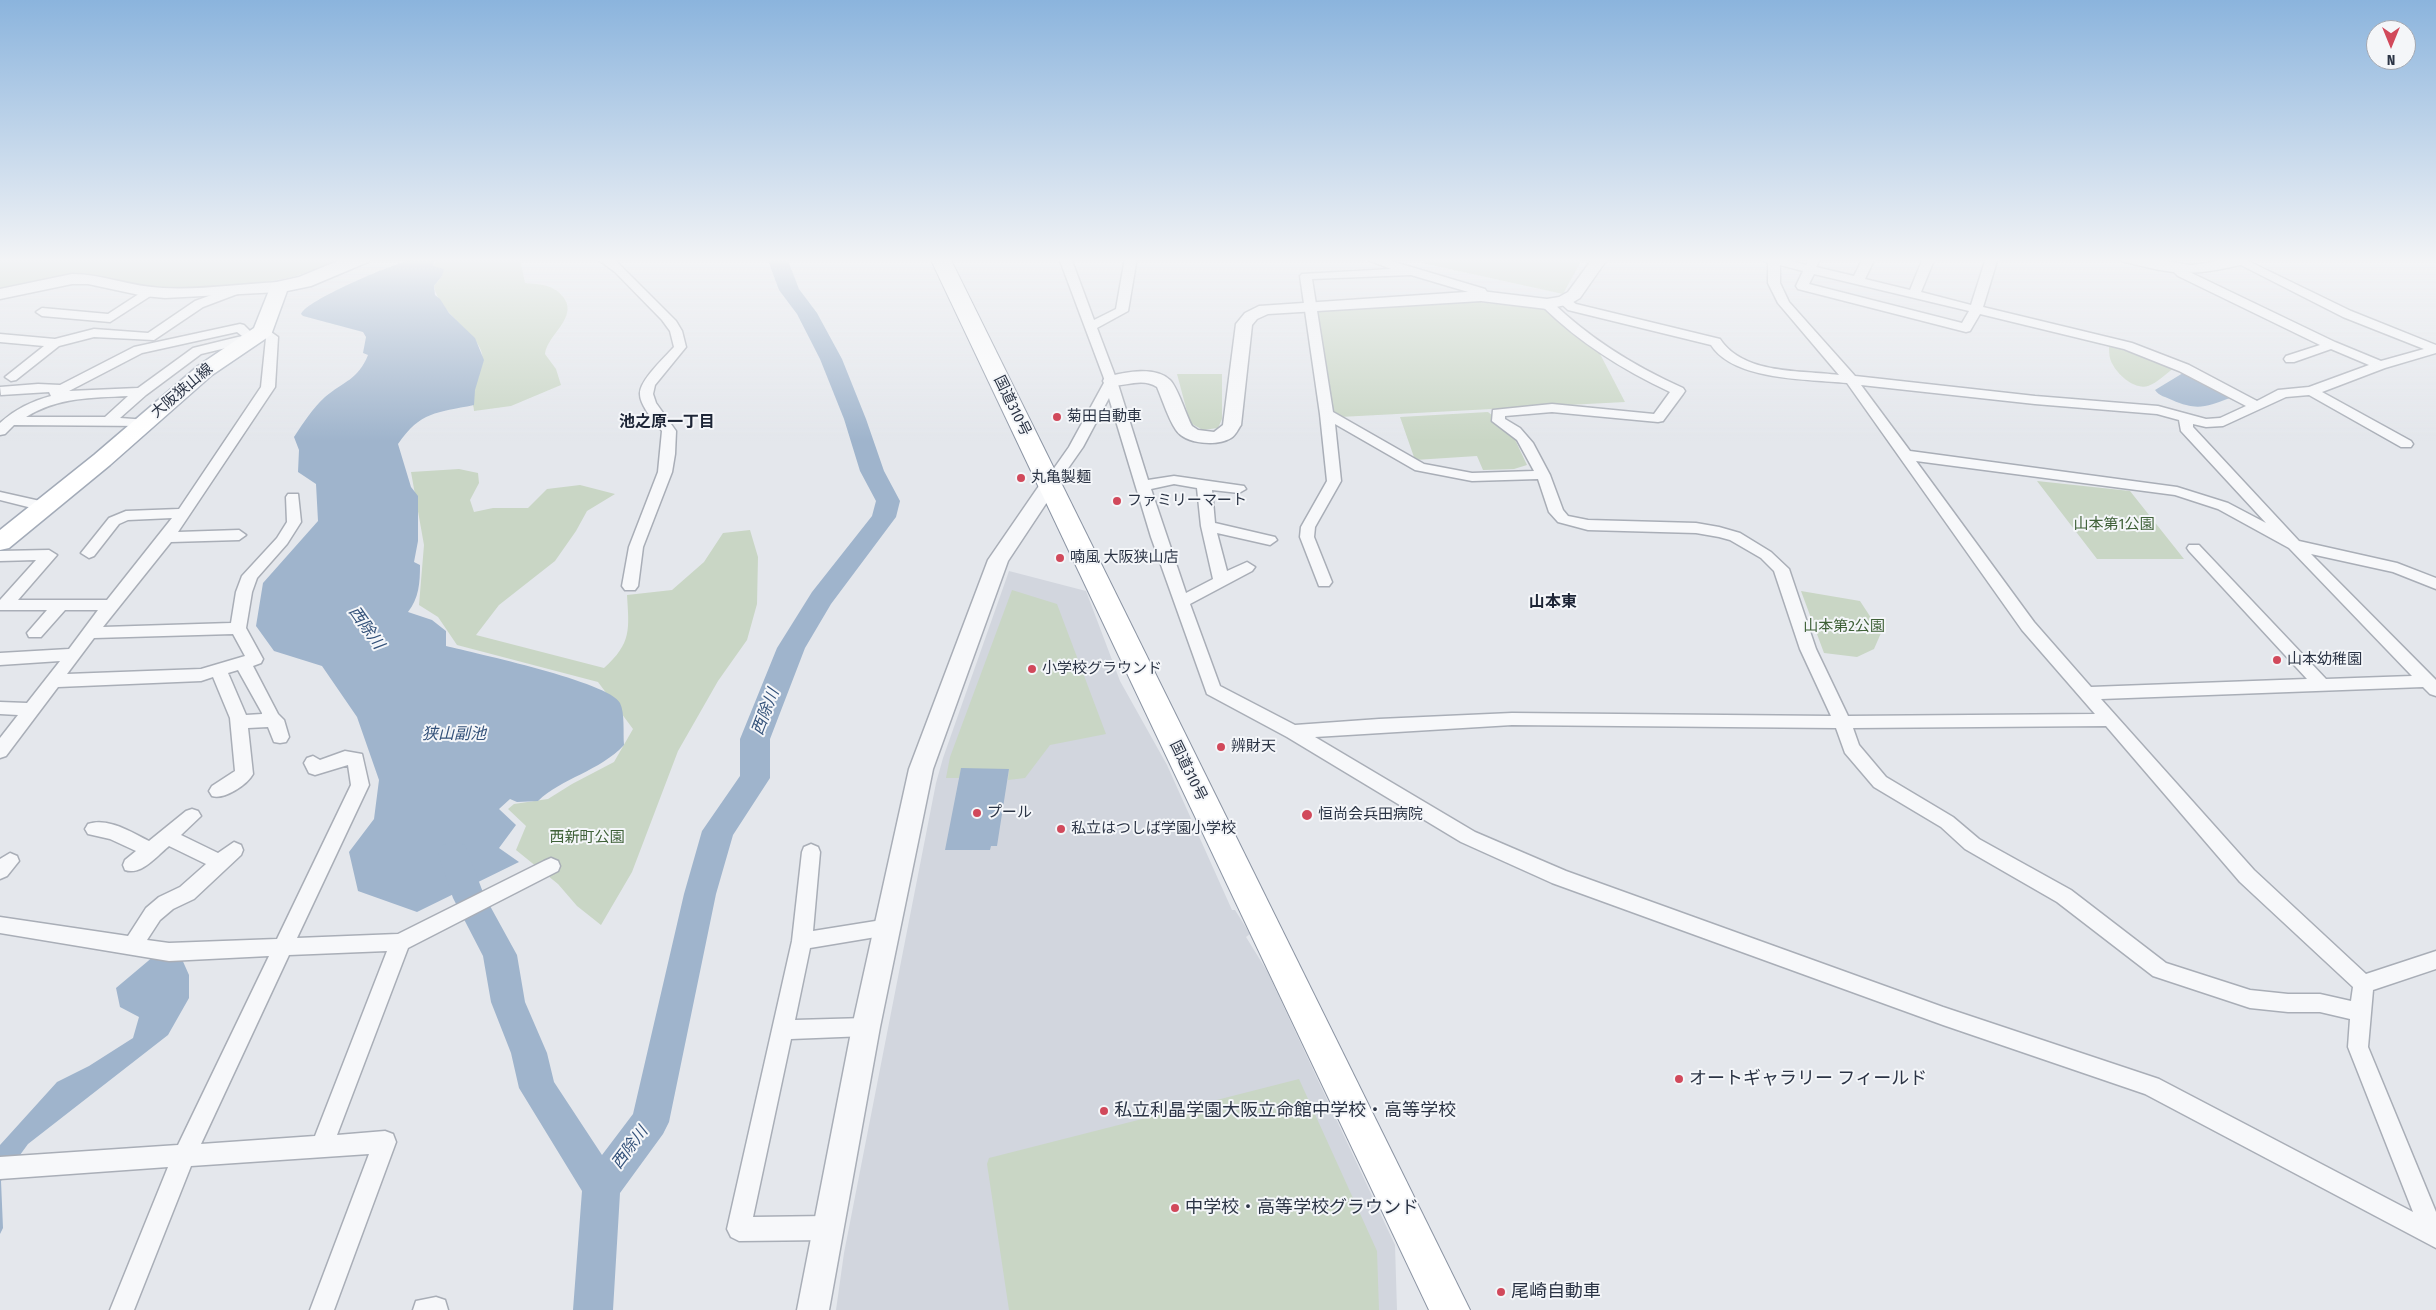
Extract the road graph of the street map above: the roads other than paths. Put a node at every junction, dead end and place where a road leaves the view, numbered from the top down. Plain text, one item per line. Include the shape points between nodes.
1 (177, 319) edge
2 (266, 319) edge
3 (667, 319) edge
4 (970, 319) edge
5 (1088, 319) edge
6 (1105, 319) edge
7 (1248, 319) edge
8 (1314, 319) edge
9 (1562, 319) edge
10 (1622, 319) edge
11 (1798, 319) edge
12 (1931, 319) edge
13 (1970, 319) edge
14 (2021, 319) edge
15 (2276, 319) edge
16 (2360, 319) edge
17 (1091, 326) junction
18 (257, 334) junction
19 (0, 338) edge
20 (55, 343) junction
21 (2331, 345) junction
22 (2436, 349) edge
23 (2290, 359) dead end
24 (2380, 365) junction
25 (9, 377) edge
26 (1851, 380) junction
27 (1112, 381) junction
28 (62, 388) junction
29 (2312, 391) junction
30 (1, 392) edge
31 (141, 392) junction
32 (37, 404) junction
33 (2257, 406) junction
34 (1327, 414) junction
35 (2186, 420) junction
36 (5, 421) edge
37 (108, 421) junction
38 (143, 424) junction
39 (0, 431) edge
40 (2406, 444) dead end
41 (1906, 455) junction
42 (1543, 475) junction
43 (1050, 484) junction
44 (1204, 484) junction
45 (1142, 486) junction
46 (1239, 489) dead end
47 (0, 496) edge
48 (293, 497) dead end
49 (44, 506) junction
50 (182, 513) junction
51 (1208, 526) junction
52 (239, 535) dead end
53 (167, 537) junction
54 (1270, 540) dead end
55 (0, 542) edge
56 (2294, 545) junction
57 (2194, 548) dead end
58 (89, 553) dead end
59 (0, 556) edge
60 (1247, 567) dead end
61 (1221, 580) junction
62 (1324, 582) dead end
63 (2436, 584) edge
64 (630, 586) dead end
65 (1181, 602) junction
66 (3, 605) edge
67 (61, 605) junction
68 (111, 605) junction
69 (238, 628) junction
70 (35, 633) dead end
71 (90, 633) junction
72 (74, 654) junction
73 (0, 660) edge
74 (243, 663) junction
75 (218, 670) junction
76 (54, 681) junction
77 (2322, 685) junction
78 (2432, 686) edge
79 (2086, 693) junction
80 (0, 708) edge
81 (33, 709) junction
82 (270, 713) dead end
83 (2110, 720) junction
84 (239, 722) junction
85 (1843, 722) junction
86 (1293, 732) junction
87 (280, 737) dead end
88 (0, 751) edge
89 (313, 763) dead end
90 (218, 791) dead end
91 (192, 816) dead end
92 (94, 829) dead end
93 (167, 837) junction
94 (151, 850) junction
95 (811, 852) dead end
96 (132, 865) dead end
97 (551, 866) dead end
98 (0, 925) edge
99 (888, 927) junction
100 (802, 941) junction
101 (401, 942) junction
102 (133, 946) junction
103 (282, 948) junction
104 (2436, 960) edge
105 (2362, 984) junction
106 (2361, 1012) junction
107 (866, 1027) junction
108 (782, 1030) junction
109 (322, 1146) junction
110 (184, 1156) junction
111 (8, 1167) edge
112 (828, 1228) junction
113 (2435, 1236) edge
114 (122, 1310) edge
115 (322, 1310) edge
116 (813, 1310) edge
117 (1450, 1310) edge

1 - 20 street via 150,337 94,333
2 - 18 main road
3 - 64 street via 680,340 680,347 649,384 646,394 669,431 668,454 665,472 636,547
4 - 43 highway, 国道310号
5 - 17 street
6 - 17 street
7 - 27 street via 1244,324 1232,425 1227,433 1216,438 1192,435 1184,428 1164,384 1159,380 1133,377
8 - 34 street
9 - 42 street via 1650,379 1678,392 1658,418 1552,408 1498,413 1498,421 1514,428 1526,440
10 - 26 street via 1716,342 1722,355 1740,363 1798,375
11 - 26 street
12 - 13 street via 1966,328
14 - 33 street via 2128,346 2184,368
15 - 21 street
16 - 22 street
17 - 27 street
18 - 28 street via 240,328 138,350
18 - 31 street via 197,351
18 - 38 main road, 大阪狭山線 via 183,387
18 - 50 street via 272,338 268,387
19 - 20 street
20 - 25 street
21 - 23 street
21 - 24 street
22 - 24 street
24 - 29 street
26 - 35 street via 2158,410
26 - 41 street
27 - 43 street via 1083,439
27 - 45 street
28 - 30 street
28 - 32 street
29 - 33 street via 2283,393
29 - 40 street
31 - 32 street via 68,395
31 - 37 street
32 - 36 street
33 - 35 street via 2223,422
34 - 42 street via 1420,468 1472,477
34 - 62 street via 1334,482 1308,527 1307,537
35 - 56 street via 2186,428
36 - 37 street
36 - 39 street
37 - 38 street
38 - 49 main road, 大阪狭山線
41 - 56 street via 2177,491 2223,506
41 - 79 street via 2028,626
42 - 85 street via 1556,512 1564,519 1588,525 1696,528 1719,532 1735,536 1766,555 1781,569 1808,649
43 - 99 street via 998,560 921,769
43 - 117 highway, 国道310号
44 - 45 street via 1174,480
44 - 46 street
44 - 51 street
45 - 65 street
47 - 49 street
48 - 69 street via 294,522 282,541 250,576
49 - 55 main road, 大阪狭山線
50 - 53 street
50 - 58 street via 126,516 114,521
51 - 54 street
51 - 61 street
52 - 53 street
53 - 68 street
56 - 63 street via 2397,568
56 - 78 street
57 - 77 street
59 - 66 street via 49,555
60 - 61 street
61 - 65 street
65 - 86 street via 1213,690
66 - 67 street
67 - 68 street
67 - 70 street
68 - 71 street
69 - 71 street
69 - 74 street via 255,659
71 - 72 street
72 - 73 street
72 - 76 street
74 - 75 street
74 - 82 street
75 - 76 street via 201,675
75 - 84 street
76 - 81 street
77 - 78 street
77 - 79 street
79 - 83 street
80 - 81 street
81 - 88 street
83 - 85 street
83 - 105 street via 2247,876
84 - 87 street via 275,720
84 - 90 street via 244,774
85 - 86 street via 1512,719
85 - 106 street via 1851,748 1880,782 1947,822 1972,844 2064,896 2160,970 2250,999 2320,1003
86 - 113 street via 1468,837 1559,878 1943,1016 2151,1086
89 - 103 street via 315,768 345,758 356,759 360,785
91 - 93 street
92 - 94 street via 116,829
93 - 94 street
93 - 102 street via 227,856 187,893 166,903 153,914
94 - 96 street
95 - 100 street
97 - 101 street
98 - 102 street
99 - 100 street
99 - 107 street
100 - 108 street
101 - 103 street
101 - 109 street
102 - 103 street via 169,952
103 - 110 street
104 - 105 street
105 - 106 street
106 - 113 street via 2358,1048
107 - 108 street
107 - 112 street
108 - 112 street via 739,1229
109 - 110 street
109 - 115 street via 385,1142
110 - 111 street
110 - 114 street
112 - 116 street

